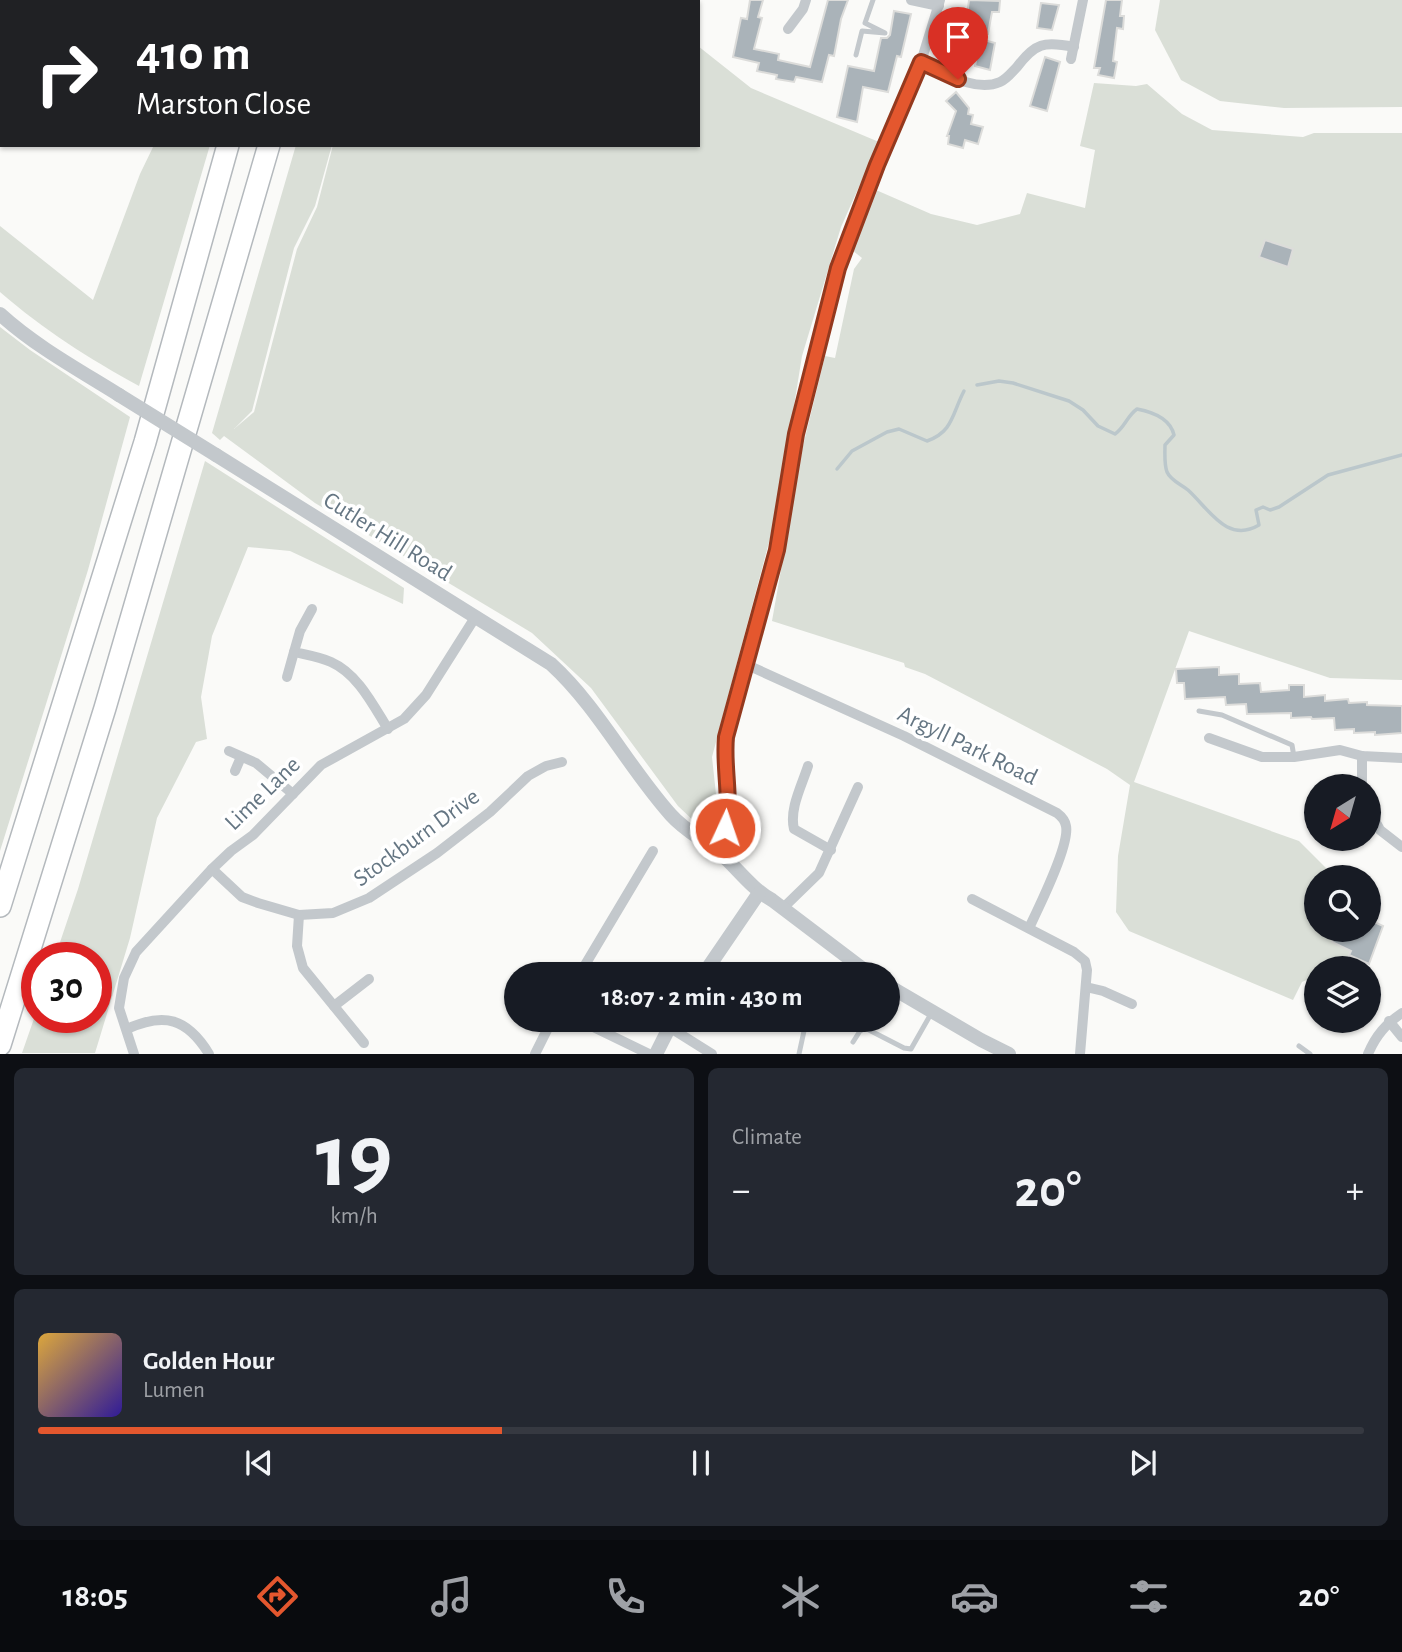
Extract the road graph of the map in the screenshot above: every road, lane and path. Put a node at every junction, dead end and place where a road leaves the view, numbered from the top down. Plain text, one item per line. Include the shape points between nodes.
1 (806, 0) edge
2 (873, 0) edge
3 (911, 0) edge
4 (1083, 0) edge
5 (939, 3) edge
6 (788, 29) dead end
7 (1074, 47) junction
8 (856, 55) dead end
9 (1072, 59) dead end
10 (921, 62) junction
11 (227, 147) edge
12 (268, 147) edge
13 (0, 314) edge
14 (312, 609) dead end
15 (476, 617) junction
16 (294, 652) junction
17 (745, 664) junction
18 (287, 677) dead end
19 (1199, 711) dead end
20 (388, 729) junction
21 (1209, 738) dead end
22 (229, 751) dead end
23 (1362, 756) junction
24 (241, 757) junction
25 (1294, 757) junction
26 (1402, 758) edge
27 (562, 762) dead end
28 (808, 766) dead end
29 (235, 771) dead end
30 (1362, 774) edge
31 (858, 787) dead end
32 (293, 794) junction
33 (1381, 831) edge
34 (708, 845) junction
35 (1402, 847) edge
36 (831, 850) junction
37 (653, 851) dead end
38 (212, 869) junction
39 (759, 893) junction
40 (972, 899) dead end
41 (0, 906) edge
42 (783, 908) junction
43 (299, 915) junction
44 (1028, 928) junction
45 (587, 962) edge
46 (711, 962) edge
47 (854, 962) edge
48 (369, 979) dead end
49 (1086, 987) junction
50 (900, 993) edge
51 (1132, 1004) dead end
52 (334, 1006) junction
53 (932, 1012) junction
54 (1402, 1013) edge
55 (1390, 1021) junction
56 (127, 1029) junction
57 (546, 1032) edge
58 (604, 1032) edge
59 (667, 1032) edge
60 (682, 1032) edge
61 (804, 1032) edge
62 (1402, 1037) edge
63 (853, 1042) dead end
64 (364, 1043) dead end
65 (0, 1045) edge
66 (1299, 1046) dead end
67 (1004, 1053) edge
68 (134, 1054) edge
69 (209, 1054) edge
70 (535, 1054) edge
71 (649, 1054) edge
72 (656, 1054) edge
73 (712, 1054) edge
74 (799, 1054) edge
75 (1080, 1054) edge
76 (1310, 1054) edge
77 (1368, 1054) edge

1 - 6 street
2 - 8 lane via 865,23 885,33 862,31
3 - 5 street
4 - 7 street
5 - 10 street
7 - 9 street
7 - 10 street via 1032,48 1009,75 990,84 958,79
10 - 17 street via 838,268 796,434 777,550
11 - 41 highway via 145,442
12 - 65 highway via 109,695
13 - 15 street, Cutler Hill Road, bridge via 45,348
14 - 16 street
15 - 20 street, Lime Lane via 426,695
15 - 34 street, Cutler Hill Road via 562,674 670,814
16 - 18 street
16 - 20 street via 334,663 347,672
17 - 34 street via 724,754 727,821 720,836
17 - 44 street, Argyll Park Road via 904,736 1063,818 1067,830 1052,881
19 - 25 lane via 1222,715 1292,746
20 - 32 street, Lime Lane via 328,761
21 - 25 street via 1262,757
22 - 24 street
23 - 25 street via 1340,750
23 - 26 street
23 - 30 street
24 - 29 street
24 - 32 street via 256,763
27 - 43 street, Stockburn Drive via 528,776 490,812 369,898 333,913
28 - 36 street via 791,820 794,829
31 - 36 street
32 - 38 street, Lime Lane
33 - 35 street
34 - 39 street, Cutler Hill Road
36 - 42 street via 819,873
37 - 45 street
38 - 43 street, Stockburn Drive via 242,897
38 - 56 street, Lime Lane via 132,959 119,1000
39 - 42 street, Cutler Hill Road
39 - 46 street
40 - 44 street
42 - 47 street, Cutler Hill Road
43 - 52 street via 297,946 303,968
44 - 49 street via 1081,957 1087,970
48 - 52 street
49 - 51 street
49 - 75 street
50 - 53 street
52 - 64 street
53 - 63 lane via 911,1049 865,1028
53 - 67 street
54 - 55 street
55 - 62 street
55 - 77 street
56 - 68 street, Lime Lane
56 - 69 street via 154,1020 178,1022 197,1035
57 - 70 street
58 - 71 street
59 - 72 street
60 - 73 street
61 - 74 lane
66 - 76 lane

